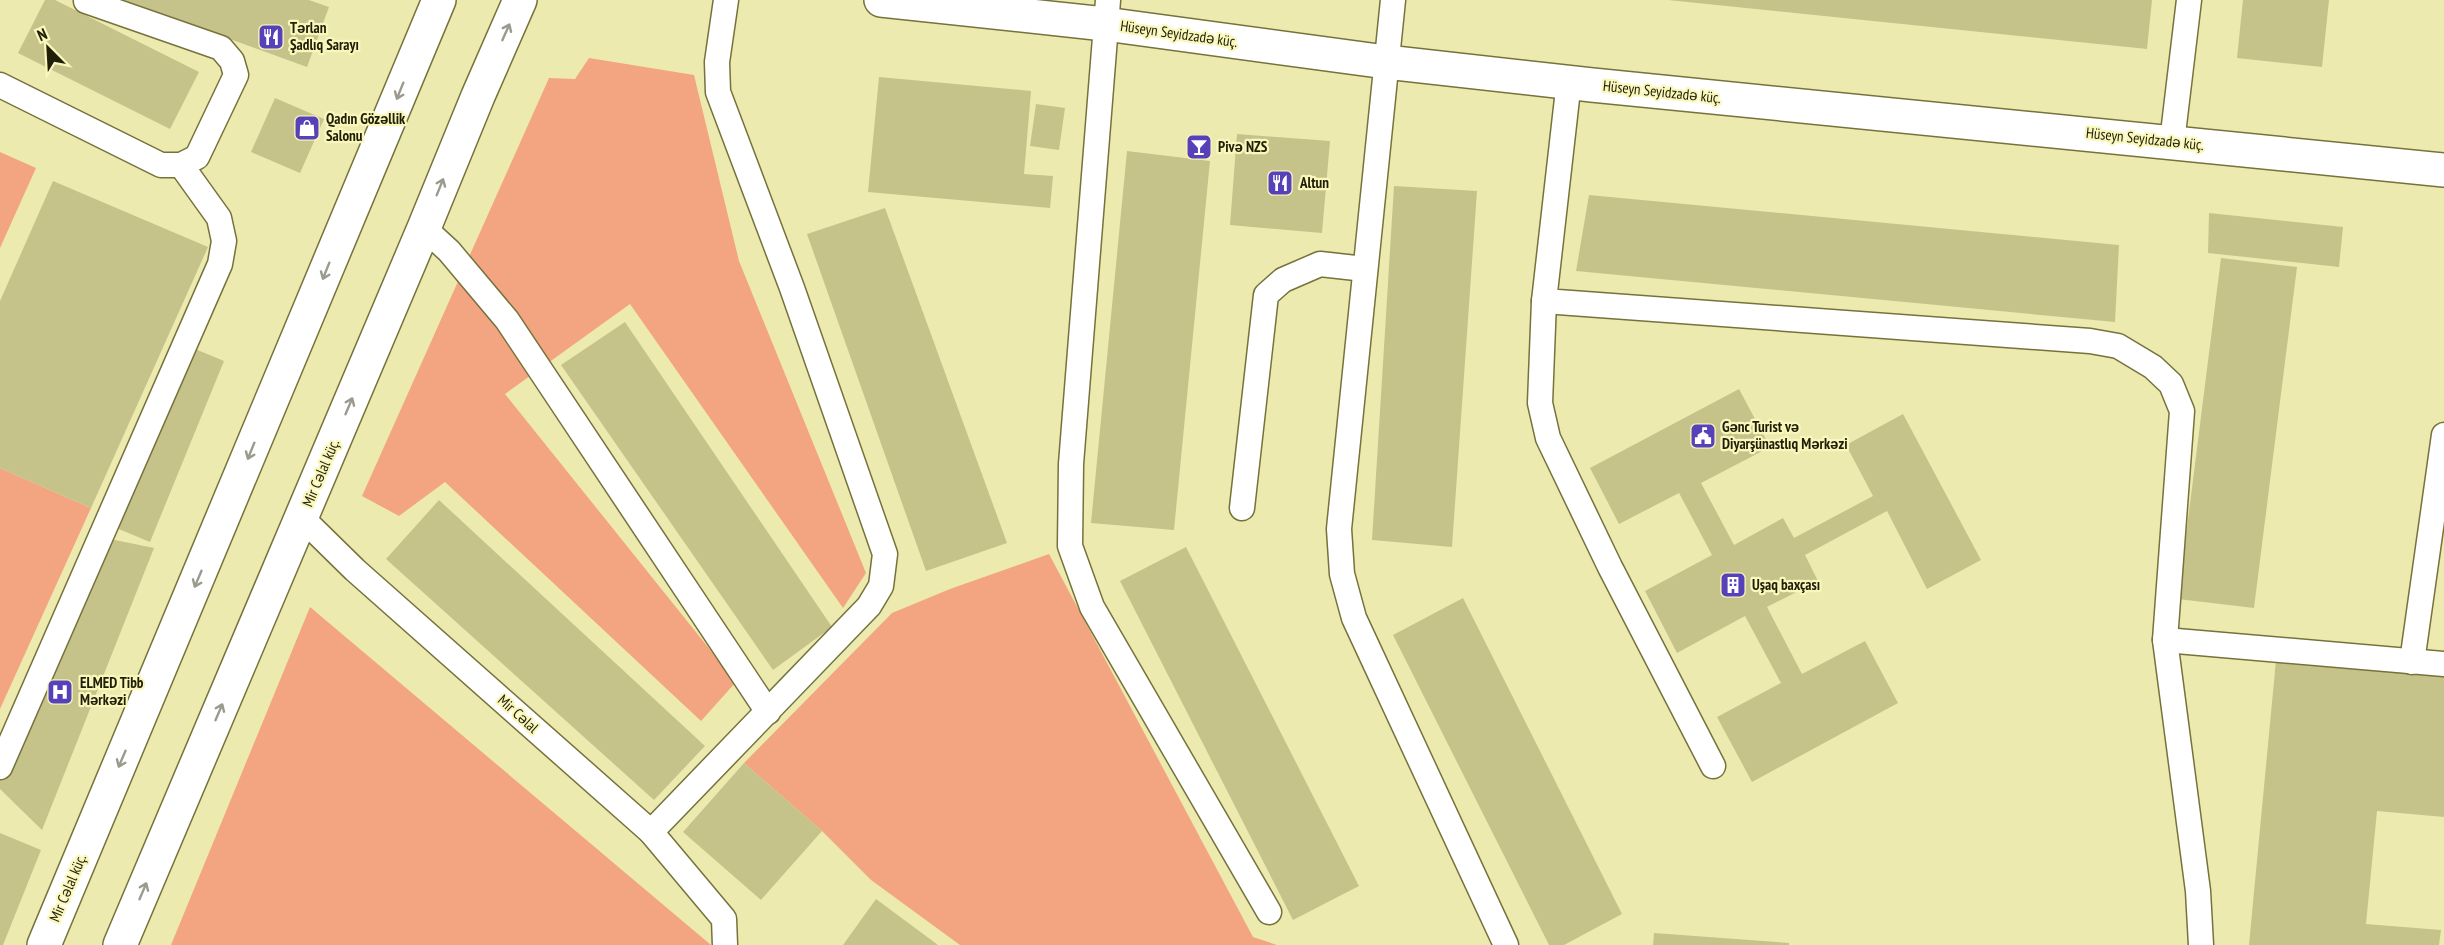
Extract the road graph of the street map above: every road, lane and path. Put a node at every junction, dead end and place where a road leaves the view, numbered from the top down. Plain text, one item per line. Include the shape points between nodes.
1 (439, 0) edge
2 (520, 0) edge
3 (726, 0) edge
4 (881, 0) edge
5 (1393, 0) edge
6 (2189, 0) edge
7 (86, 1) edge
8 (1107, 12) edge
9 (1386, 62) junction
10 (1569, 81) junction
11 (0, 85) edge
12 (2172, 142) junction
13 (181, 165) junction
14 (2444, 170) edge
15 (424, 228) junction
16 (1365, 269) junction
17 (1544, 301) junction
18 (2444, 435) edge
19 (1242, 508) dead end
20 (302, 518) junction
21 (2165, 640) junction
22 (2412, 662) junction
23 (2444, 664) edge
24 (768, 712) junction
25 (1713, 766) dead end
26 (0, 767) edge
27 (651, 832) junction
28 (1269, 912) dead end
29 (44, 945) edge
30 (120, 945) edge
31 (725, 945) edge
32 (1506, 945) edge
33 (2201, 945) edge

1 -> 29 street, Mir Cəlal küç.
15 -> 2 street, Mir Cəlal küç.
3 - 24 lane via 717,62 718,92 885,554 881,586 870,606
4 - 8 street, Hüseyn Seyidzadə küç.
5 - 9 lane
6 - 12 lane
7 - 13 lane via 221,48 232,61 236,75 197,158
8 - 9 street, Hüseyn Seyidzadə küç.
8 - 28 lane via 1071,464 1070,546 1092,607
9 - 10 street, Hüseyn Seyidzadə küç.
9 - 16 lane
10 - 12 street, Hüseyn Seyidzadə küç.
10 - 17 lane
11 - 13 lane via 161,165
12 - 14 street, Hüseyn Seyidzadə küç.
13 - 26 lane via 219,218 225,241 219,264
20 -> 15 street, Mir Cəlal küç.
15 - 24 lane via 450,251 507,320
16 - 19 lane via 1320,264 1283,280 1266,294
16 - 32 lane via 1339,529 1342,574 1354,618
17 - 21 lane via 2118,346 2153,367 2171,384 2181,411
17 - 25 lane via 1540,403 1548,438
18 - 22 lane
20 - 27 lane, Mir Cəlal via 355,570
30 -> 20 street, Mir Cəlal küç.
21 - 22 lane
21 - 33 lane via 2198,891
22 - 23 lane
24 - 27 lane
27 - 31 lane, Mir Cəlal via 724,919

